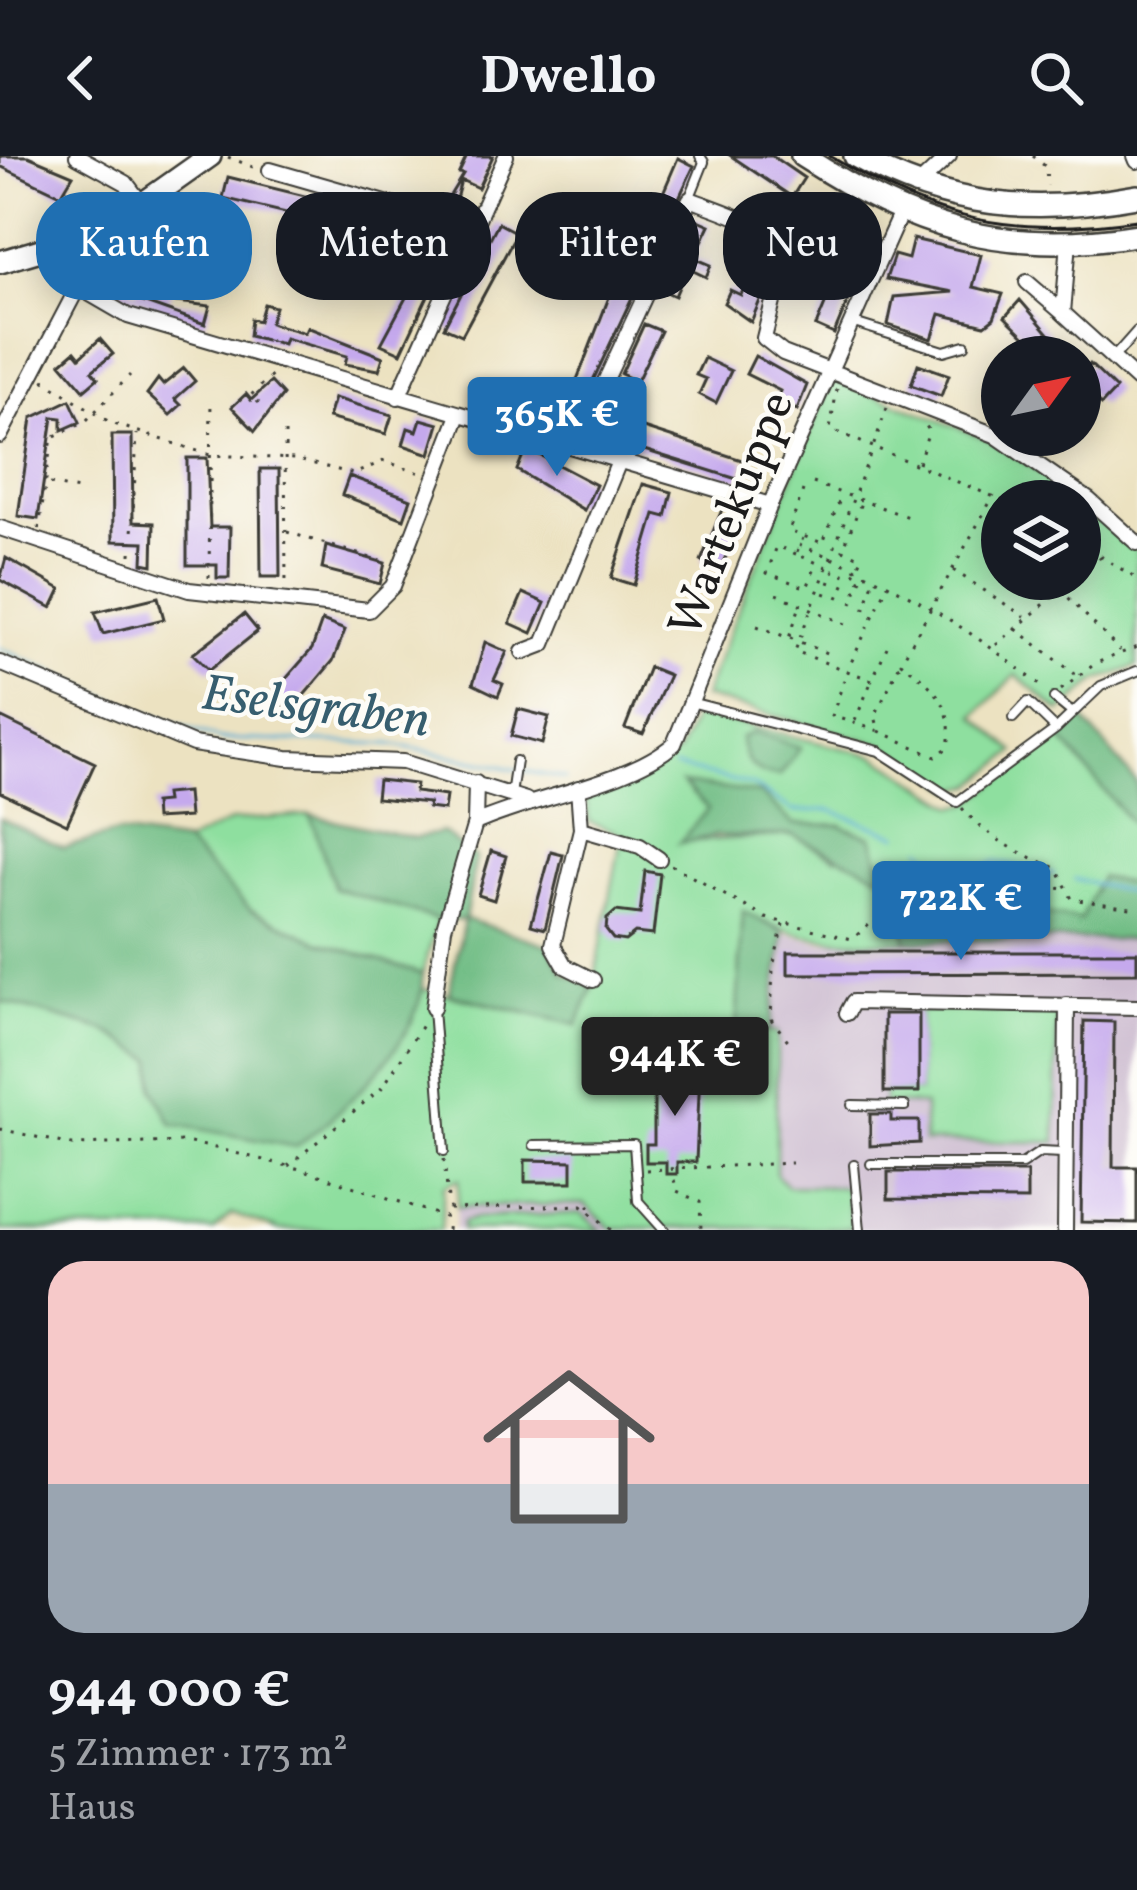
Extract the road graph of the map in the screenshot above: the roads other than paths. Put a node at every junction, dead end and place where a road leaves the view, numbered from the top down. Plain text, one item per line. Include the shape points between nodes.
1 (77, 156) edge
2 (210, 156) edge
3 (506, 156) edge
4 (700, 156) edge
5 (802, 156) edge
6 (855, 156) edge
7 (949, 156) edge
8 (270, 170) road end
9 (915, 188) junction
10 (133, 192) edge
11 (163, 192) edge
12 (347, 192) edge
13 (490, 192) edge
14 (693, 192) edge
15 (1137, 196) edge
16 (699, 203) edge
17 (900, 214) junction
18 (1137, 235) edge
19 (1070, 242) junction
20 (36, 253) edge
21 (0, 262) edge
22 (1028, 283) dead end
23 (72, 300) edge
24 (101, 300) edge
25 (441, 300) edge
26 (643, 300) edge
27 (1063, 313) junction
28 (854, 323) junction
29 (1137, 331) edge
30 (965, 345) dead end
31 (1113, 358) junction
32 (829, 372) junction
33 (1137, 380) edge
34 (398, 397) junction
35 (460, 415) junction
36 (0, 436) edge
37 (575, 446) junction
38 (620, 459) junction
39 (770, 505) junction
40 (0, 528) edge
41 (1137, 543) edge
42 (523, 652) dead end
43 (0, 662) edge
44 (1137, 671) edge
45 (1054, 698) road end
46 (694, 703) junction
47 (1072, 712) junction
48 (1012, 718) dead end
49 (1056, 729) junction
50 (516, 761) dead end
51 (476, 783) junction
52 (578, 788) junction
53 (518, 797) junction
54 (475, 823) junction
55 (581, 829) junction
56 (659, 859) road end
57 (593, 980) dead end
58 (1067, 1006) junction
59 (1137, 1007) edge
60 (433, 1008) joint
61 (848, 1013) dead end
62 (852, 1106) dead end
63 (904, 1106) dead end
64 (534, 1145) dead end
65 (443, 1151) road end
66 (1065, 1153) junction
67 (871, 1164) dead end
68 (854, 1165) dead end
69 (664, 1230) edge
70 (860, 1230) edge
71 (1065, 1230) edge

1 - 10 street
2 - 11 main road
3 - 13 street
4 - 14 lane
5 - 17 main road
6 - 9 main road
7 - 9 street
8 - 12 street
9 - 15 main road via 1048,206
9 - 17 main road
16 - 32 street via 781,246 764,338
17 - 19 main road via 987,237
17 - 28 street, Wartekuppe
18 - 19 main road
19 - 27 street
20 - 21 main road
22 - 27 street
23 - 36 street
24 - 34 street via 128,316
25 - 34 street
26 - 37 street
27 - 31 street
28 - 30 lane via 944,351
28 - 32 street, Wartekuppe
29 - 31 lane
31 - 33 street
32 - 39 street, Wartekuppe
32 - 41 street via 995,435
34 - 35 street
35 - 37 street
35 - 40 street via 393,586 370,610 208,592
37 - 38 street
38 - 39 street
38 - 42 street via 544,644
39 - 46 street, Wartekuppe
43 - 51 street via 194,744 403,762
44 - 47 lane via 1101,686
45 - 47 lane
46 - 49 lane via 879,751 957,802
46 - 52 street, Wartekuppe via 658,758
47 - 49 lane
48 - 49 lane via 1028,702
50 - 53 lane
51 - 53 street
51 - 54 street
52 - 53 street, Wartekuppe
52 - 55 street
53 - 54 street, Wartekuppe
54 - 60 street via 445,928
55 - 56 street
55 - 57 street via 553,945 565,966
58 - 59 street
58 - 61 street via 853,1002
58 - 66 street
60 - 65 lane
62 - 63 lane
64 - 69 lane via 634,1144 638,1202
66 - 67 lane via 1040,1152 1022,1164
66 - 71 street
68 - 70 lane

